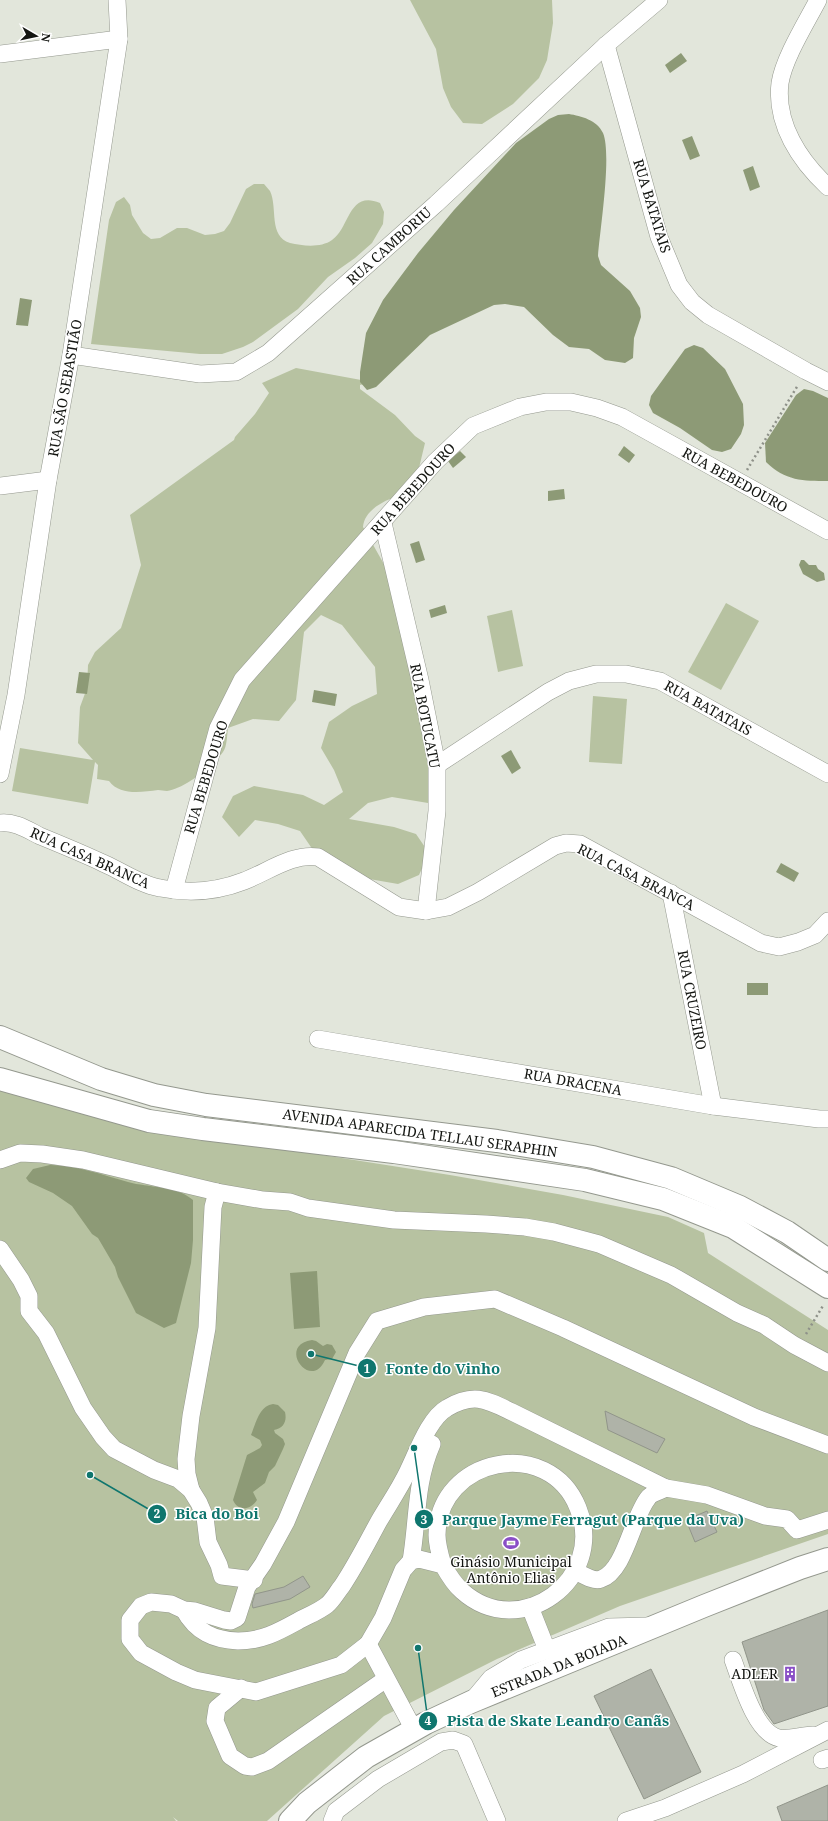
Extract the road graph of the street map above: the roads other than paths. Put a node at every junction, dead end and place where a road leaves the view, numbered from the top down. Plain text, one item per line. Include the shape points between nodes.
1 (117, 0) edge
2 (659, 0) edge
3 (818, 0) edge
4 (119, 39) junction
5 (606, 45) junction
6 (0, 54) edge
7 (828, 187) edge
8 (71, 355) junction
9 (828, 382) edge
10 (48, 480) junction
11 (0, 486) edge
12 (382, 523) junction
13 (828, 531) edge
14 (8, 696) edge
15 (436, 765) junction
16 (0, 774) edge
17 (828, 774) edge
18 (0, 823) edge
19 (174, 890) junction
20 (671, 893) junction
21 (426, 911) junction
22 (828, 921) edge
23 (3, 1035) edge
24 (318, 1039) dead end
25 (0, 1079) edge
26 (712, 1106) junction
27 (828, 1119) edge
28 (0, 1160) edge
29 (217, 1192) junction
30 (0, 1249) edge
31 (828, 1260) edge
32 (826, 1295) edge
33 (828, 1363) edge
34 (446, 1408) junction
35 (828, 1445) edge
36 (666, 1488) junction
37 (191, 1490) junction
38 (828, 1520) edge
39 (828, 1559) edge
40 (411, 1561) junction
41 (443, 1564) junction
42 (575, 1572) junction
43 (254, 1580) junction
44 (530, 1607) junction
45 (184, 1610) junction
46 (656, 1626) junction
47 (368, 1644) junction
48 (547, 1650) junction
49 (734, 1660) dead end
50 (386, 1679) junction
51 (241, 1688) junction
52 (471, 1702) junction
53 (414, 1730) junction
54 (824, 1732) edge
55 (290, 1821) edge
56 (332, 1821) edge
57 (497, 1821) edge
58 (626, 1821) edge

1 - 4 street, RUA SÃO SEBASTIÃO
2 - 5 street, RUA CAMBORIU
3 - 7 street via 788,59 780,83 781,113 789,139
4 - 6 street
4 - 8 street, RUA SÃO SEBASTIÃO
5 - 8 street, RUA CAMBORIU via 436,204 280,342 236,372 200,374
5 - 9 street, RUA BATATAIS via 659,237 679,285 692,302 708,315
8 - 10 street, RUA SÃO SEBASTIÃO
10 - 11 street
10 - 14 street, RUA SÃO SEBASTIÃO
12 - 13 street, RUA BEBEDOURO via 434,462 473,426 520,406 571,402 622,417
12 - 15 street, RUA BOTUCATU via 420,680
12 - 19 street, RUA BEBEDOURO via 242,680 218,728
14 - 16 street, RUA SÃO SEBASTIÃO
15 - 17 street, RUA BATATAIS via 569,681 596,674 626,674 660,681
15 - 21 street, RUA BOTUCATU via 437,811
18 - 19 street, RUA CASA BRANCA via 17,825 136,880 158,888
19 - 21 street, RUA CASA BRANCA via 219,890 299,856 309,855 318,857 399,907
20 - 21 street, RUA CASA BRANCA via 580,844 566,843 555,846 448,907
20 - 22 street, RUA CASA BRANCA via 746,935 779,947 815,935
20 - 26 street, RUA CRUZEIRO
23 - 31 main road, AVENIDA APARECIDA TELLAU SERAPHIN via 101,1078 154,1095 206,1105 497,1141 593,1157 671,1178 740,1207 787,1232
24 - 26 street, RUA DRACENA
25 - 32 main road, AVENIDA APARECIDA TELLAU SERAPHIN via 149,1121 203,1130 394,1152 577,1179 649,1196 733,1227
26 - 27 street, RUA DRACENA
28 - 29 street via 13,1155 31,1153 71,1158
29 - 33 street via 394,1220 525,1227 599,1244 671,1275
29 - 37 street via 213,1207 207,1328 186,1459
30 - 37 street via 29,1296 29,1311 46,1334 83,1408 103,1437 114,1449 178,1480
34 - 36 street via 461,1401 477,1398 486,1400
34 - 40 street via 426,1456 418,1494
34 - 45 street via 424,1435 401,1486 355,1567 327,1605 284,1630 264,1638 243,1641 210,1636 194,1624
35 - 43 street via 754,1417 495,1299 424,1308 377,1321 357,1353 286,1522
36 - 38 street via 707,1495 765,1516 787,1519 797,1530
36 - 42 street via 648,1497 634,1523 620,1559 608,1575 600,1580
37 - 43 street via 205,1517 208,1542 222,1576
39 - 46 main road, ESTRADA DA BOIADA
40 - 41 street via 419,1559
40 - 47 street via 402,1570 383,1618
41 - 42 street via 438,1550 438,1527 444,1505 452,1491 469,1476 490,1465 520,1463 535,1466 561,1482 578,1507 583,1523 584,1540
41 - 44 street via 451,1579 475,1601 507,1610
42 - 44 street via 554,1596
43 - 45 street via 247,1587 237,1618 231,1621
44 - 48 street
45 - 51 street via 161,1602 141,1606 130,1620 130,1639 135,1647 150,1659 195,1680
46 - 48 street via 609,1627
46 - 52 main road, ESTRADA DA BOIADA
47 - 50 street
47 - 51 street via 341,1665 256,1692
48 - 52 street via 521,1660 491,1678
49 - 54 street via 748,1701 761,1727 779,1738
50 - 51 street via 268,1761 252,1767 245,1766 230,1756 215,1721 217,1708
50 - 53 street
52 - 53 main road, ESTRADA DA BOIADA
53 - 55 main road, ESTRADA DA BOIADA via 366,1757 307,1804
54 - 58 street via 743,1774 665,1808
56 - 57 street via 336,1811 378,1779 441,1742 453,1740 464,1744

